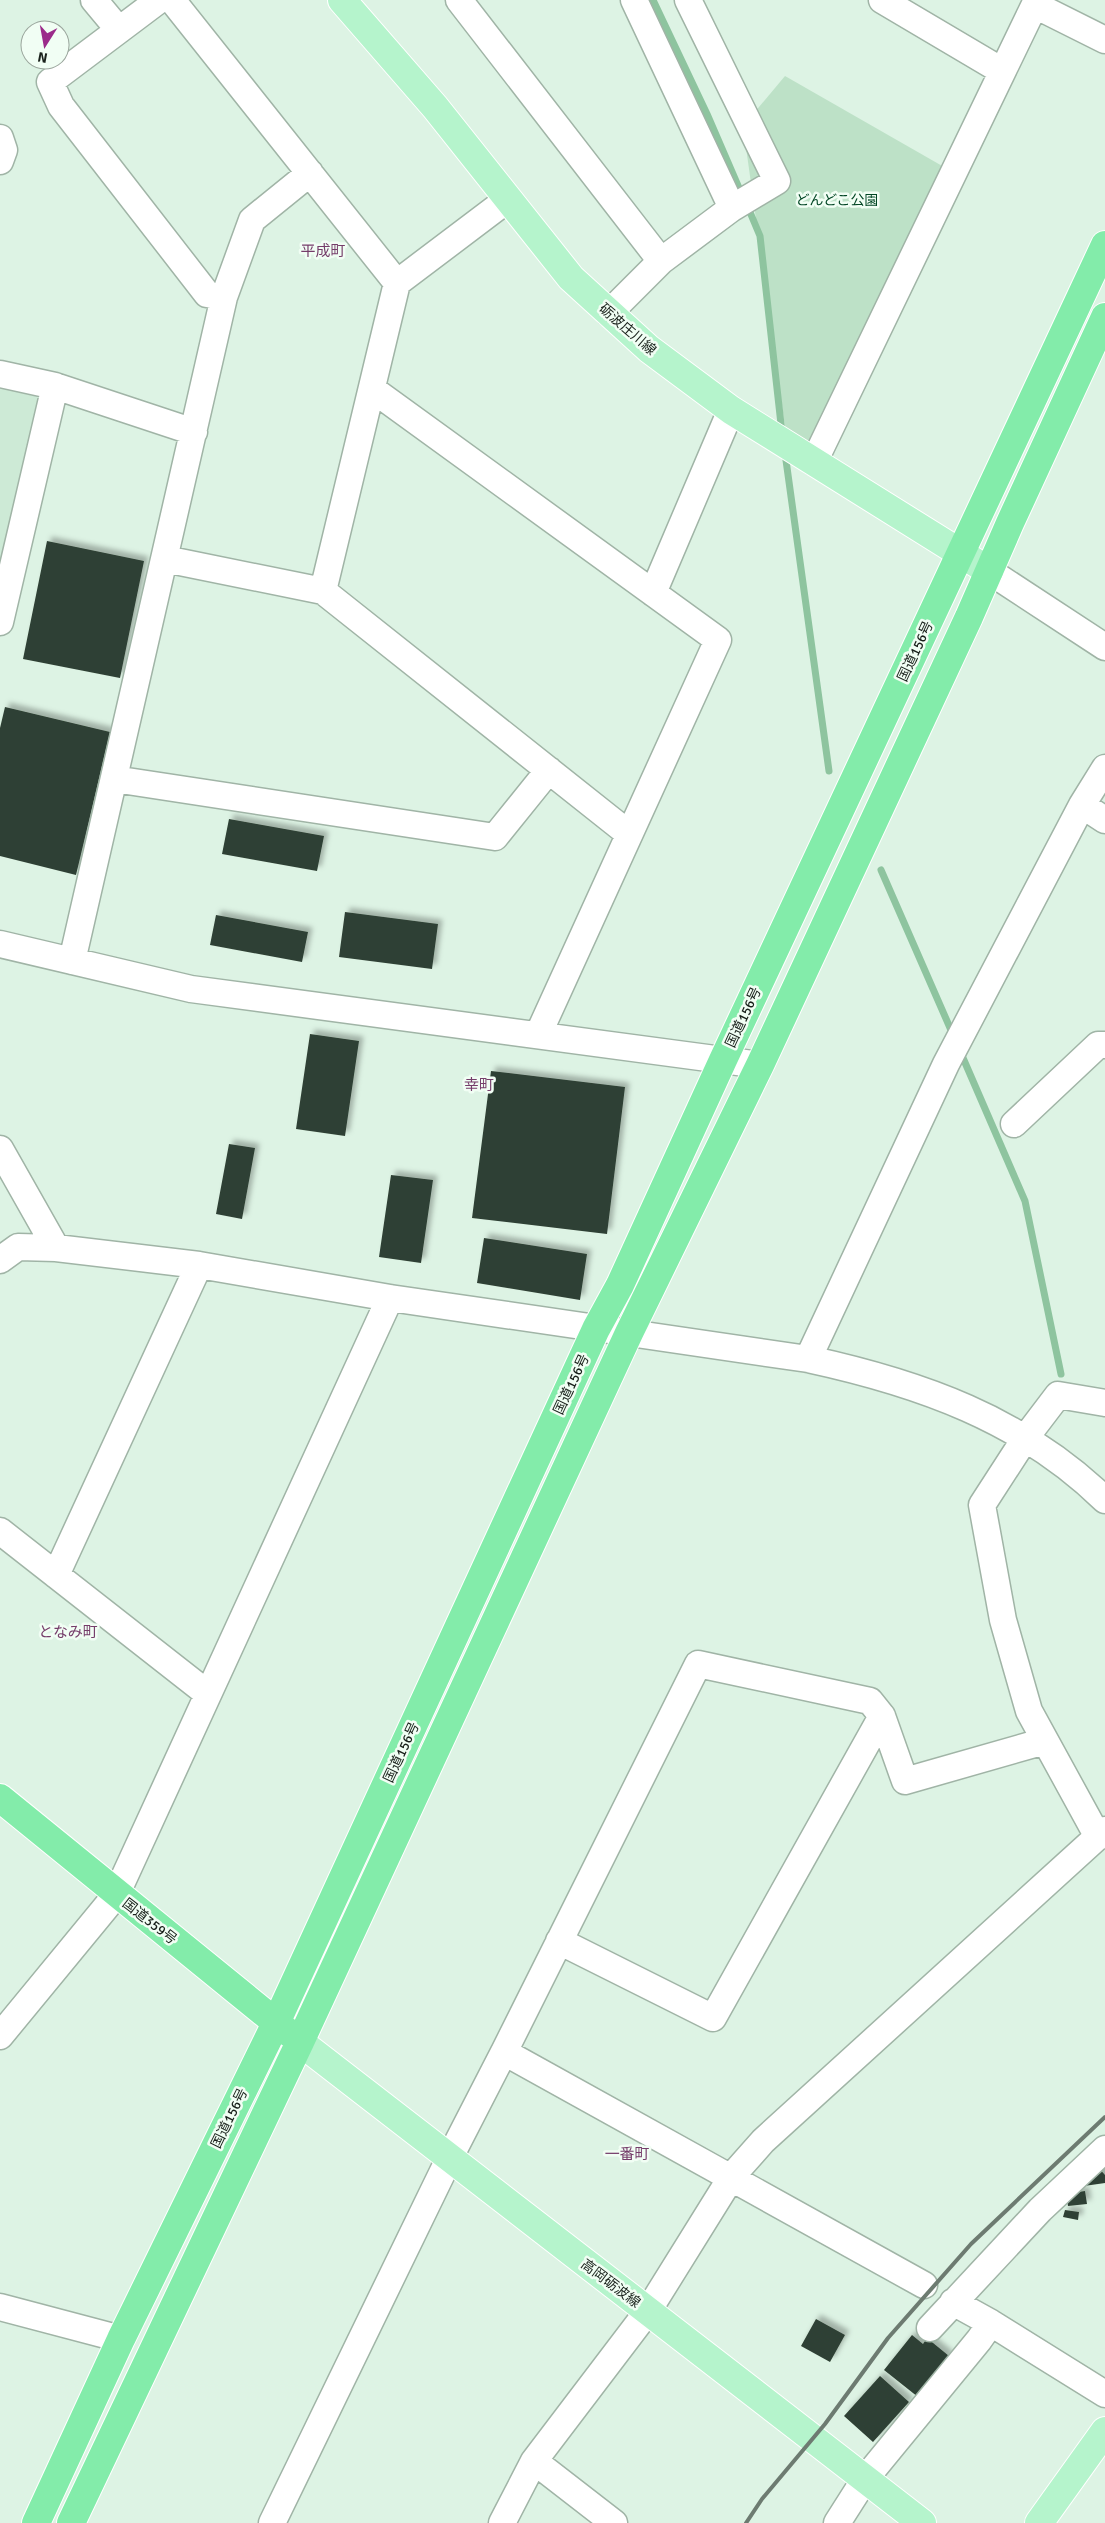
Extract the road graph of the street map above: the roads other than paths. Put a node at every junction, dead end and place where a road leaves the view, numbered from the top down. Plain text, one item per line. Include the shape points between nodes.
1 (94, 0) edge
2 (159, 0) edge
3 (172, 0) edge
4 (459, 0) edge
5 (634, 0) edge
6 (688, 0) edge
7 (882, 0) edge
8 (350, 2) edge
9 (1036, 2) edge
10 (119, 30) junction
11 (1105, 40) edge
12 (1002, 71) junction
13 (0, 138) edge
14 (0, 161) edge
15 (310, 173) junction
16 (508, 198) junction
17 (732, 208) junction
18 (1105, 245) edge
19 (661, 261) junction
20 (397, 283) junction
21 (224, 297) junction
22 (609, 313) junction
23 (1105, 317) edge
24 (0, 374) edge
25 (55, 386) junction
26 (372, 389) junction
27 (731, 410) junction
28 (194, 432) junction
29 (814, 462) junction
30 (960, 554) junction
31 (165, 559) junction
32 (989, 571) junction
33 (323, 591) junction
34 (653, 593) junction
35 (0, 622) edge
36 (1105, 647) edge
37 (1105, 768) edge
38 (549, 770) junction
39 (114, 779) junction
40 (1082, 805) junction
41 (1105, 820) edge
42 (629, 834) junction
43 (0, 944) edge
44 (72, 961) junction
45 (538, 1035) junction
46 (1105, 1044) edge
47 (723, 1060) junction
48 (760, 1065) junction
49 (1014, 1124) dead end
50 (0, 1149) edge
51 (56, 1248) junction
52 (0, 1260) edge
53 (199, 1265) junction
54 (390, 1298) junction
55 (596, 1329) junction
56 (629, 1333) junction
57 (808, 1359) junction
58 (1105, 1403) edge
59 (1026, 1437) junction
60 (1105, 1500) edge
61 (0, 1530) edge
62 (56, 1575) junction
63 (208, 1694) junction
64 (882, 1716) junction
65 (1045, 1741) junction
66 (0, 1798) edge
67 (1102, 1834) edge
68 (116, 1894) junction
69 (559, 1942) junction
70 (276, 2023) junction
71 (0, 2036) edge
72 (300, 2042) junction
73 (504, 2052) junction
74 (1105, 2149) edge
75 (449, 2159) junction
76 (732, 2176) junction
77 (924, 2285) dead end
78 (953, 2302) junction
79 (0, 2307) edge
80 (648, 2310) junction
81 (991, 2322) junction
82 (930, 2328) dead end
83 (121, 2339) junction
84 (1105, 2394) edge
85 (1105, 2431) edge
86 (534, 2461) junction
87 (865, 2479) junction
88 (36, 2523) edge
89 (70, 2523) edge
90 (272, 2523) edge
91 (502, 2523) edge
92 (614, 2523) edge
93 (837, 2523) edge
94 (922, 2523) edge
95 (1038, 2523) edge

1 - 10 street
2 - 10 street
3 - 15 street
4 - 19 street
5 - 17 street
6 - 17 street via 777,181
7 - 12 street
8 - 16 main road, 砺波庄川線
9 - 11 street
9 - 12 street
10 - 21 street via 50,82 62,106 207,294
12 - 29 street
13 - 14 street via 4,150
15 - 20 street
15 - 21 street via 252,220
16 - 20 street
16 - 22 main road, 砺波庄川線 via 571,278
17 - 19 street
18 - 30 highway, 国道156号
19 - 22 street
20 - 26 street
21 - 28 street
22 - 27 main road, 砺波庄川線 via 649,349
23 - 32 highway
24 - 25 street
25 - 28 street
25 - 35 street
26 - 33 street
26 - 34 street
27 - 29 main road, 砺波庄川線
27 - 34 street
28 - 31 street
29 - 30 main road, 砺波庄川線
30 - 32 main road, 砺波庄川線
30 - 47 highway, 国道156号
31 - 33 street
31 - 39 street
32 - 36 street
32 - 48 highway
33 - 38 street
34 - 42 street via 718,640
37 - 40 street
38 - 39 street via 495,837
38 - 42 street
39 - 44 street
40 - 41 street
40 - 57 street via 946,1064
42 - 45 street
43 - 44 street
44 - 45 street via 191,989
45 - 47 street
46 - 49 street via 1098,1045
47 - 48 street
47 - 55 highway, 国道156号 via 620,1285
48 - 56 highway
50 - 51 street
51 - 52 street via 18,1247
51 - 53 street
53 - 54 street
53 - 62 street
54 - 55 street
54 - 63 street
55 - 56 street
55 - 70 highway, 国道156号
56 - 57 street
56 - 72 highway
57 - 59 street via 870,1372 931,1393
58 - 59 street via 1058,1394
59 - 60 street
59 - 65 street via 982,1505 1003,1620 1029,1712
61 - 62 street
62 - 63 street
63 - 68 street
64 - 65 street via 905,1780
64 - 69 street via 870,1701 698,1664
64 - 69 street via 713,2018
65 - 67 street
66 - 68 highway, 国道359号
67 - 76 street via 763,2141
68 - 70 highway, 国道359号
68 - 71 street
69 - 73 street
70 - 72 highway, 国道359号
70 - 83 highway, 国道156号
72 - 75 main road, 高岡砺波線
72 - 89 highway
73 - 75 street
73 - 76 street
74 - 78 street via 1040,2210
75 - 80 main road, 高岡砺波線
75 - 90 street
76 - 77 street
76 - 80 street
78 - 81 street
78 - 82 street
79 - 83 street
80 - 86 street
80 - 87 main road, 高岡砺波線
81 - 84 street
81 - 87 street
83 - 88 highway, 国道156号
85 - 95 main road
86 - 91 street
86 - 92 street
87 - 93 street
87 - 94 main road, 高岡砺波線

